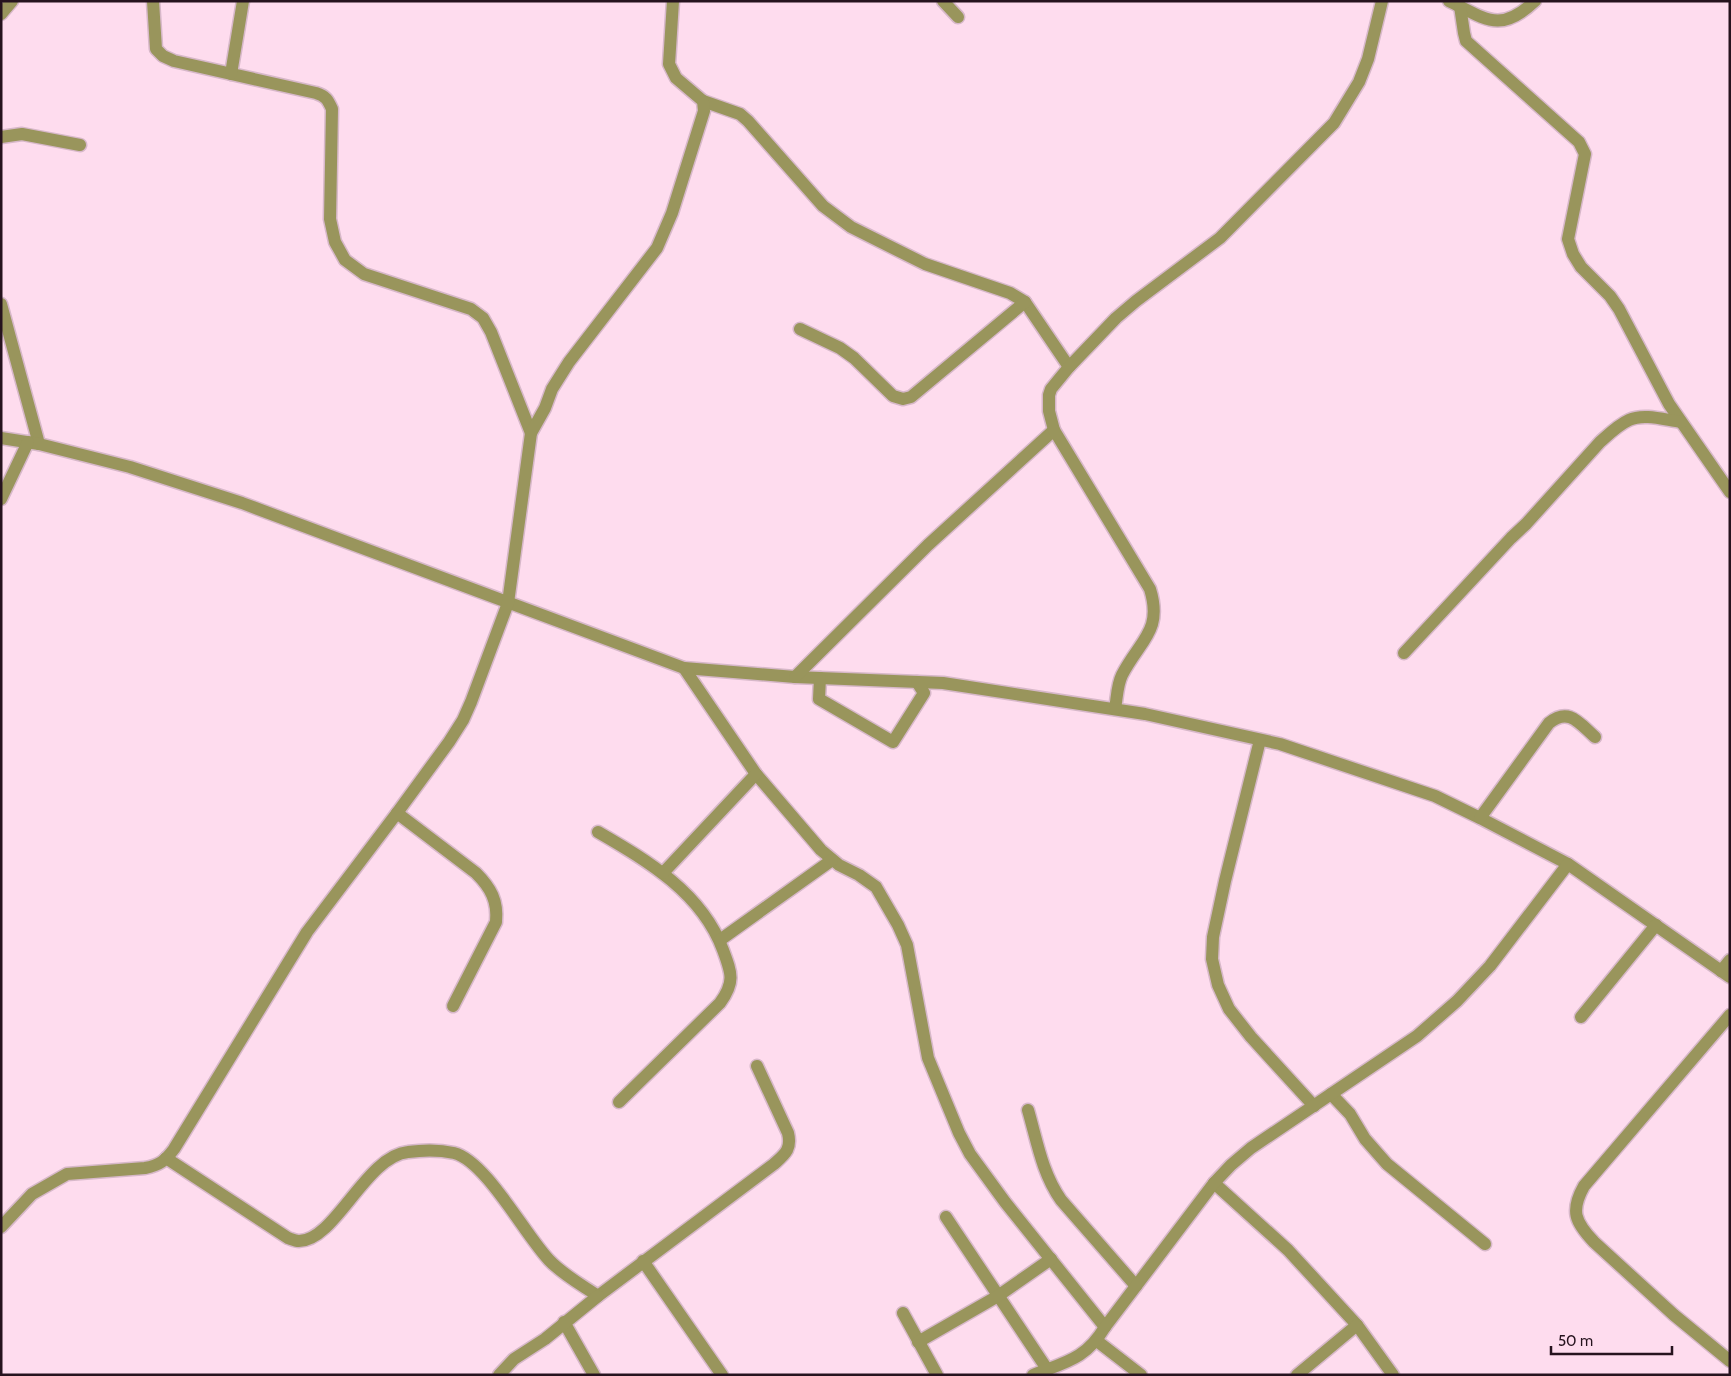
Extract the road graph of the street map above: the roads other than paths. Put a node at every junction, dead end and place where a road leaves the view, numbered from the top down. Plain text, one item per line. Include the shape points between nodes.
1 (12, 1) edge
2 (153, 1) edge
3 (243, 1) edge
4 (673, 1) edge
5 (943, 1) edge
6 (1382, 1) edge
7 (1535, 1) edge
8 (1454, 4) edge
9 (1, 14) edge
10 (958, 17) dead end
11 (231, 74) junction
12 (703, 102) junction
13 (1, 137) edge
14 (80, 145) dead end
15 (1025, 302) junction
16 (1, 304) edge
17 (800, 329) dead end
18 (1069, 366) junction
19 (1681, 422) junction
20 (1054, 430) junction
21 (531, 432) junction
22 (1, 438) edge
23 (34, 443) junction
24 (1730, 492) edge
25 (1, 499) edge
26 (508, 603) junction
27 (1404, 653) dead end
28 (684, 668) junction
29 (795, 678) junction
30 (820, 678) junction
31 (917, 682) junction
32 (1115, 709) junction
33 (1595, 737) dead end
34 (1260, 740) junction
35 (756, 774) junction
36 (398, 813) junction
37 (1480, 818) junction
38 (598, 832) dead end
39 (832, 860) junction
40 (1568, 864) junction
41 (663, 873) junction
42 (1656, 925) junction
43 (720, 940) junction
44 (1730, 960) edge
45 (1726, 974) edge
46 (453, 1006) dead end
47 (1730, 1016) edge
48 (1581, 1018) dead end
49 (757, 1066) dead end
50 (1331, 1094) junction
51 (619, 1102) dead end
52 (1314, 1106) junction
53 (1028, 1110) dead end
54 (166, 1158) junction
55 (1214, 1183) junction
56 (946, 1217) dead end
57 (1, 1227) edge
58 (1485, 1244) dead end
59 (1051, 1259) junction
60 (643, 1261) junction
61 (1136, 1286) junction
62 (598, 1296) junction
63 (998, 1296) junction
64 (903, 1313) dead end
65 (564, 1322) junction
66 (1357, 1325) junction
67 (1106, 1327) junction
68 (1097, 1341) junction
69 (918, 1342) junction
70 (1730, 1361) edge
71 (1038, 1373) edge
72 (499, 1375) edge
73 (594, 1375) edge
74 (722, 1375) edge
75 (937, 1375) edge
76 (1140, 1375) edge
77 (1297, 1375) edge
78 (1393, 1375) edge

1 - 9 street
2 - 11 street via 156,49 163,56
3 - 11 street
4 - 12 street via 669,64 676,78
5 - 10 street
6 - 18 street via 1359,82 1334,123 1220,238 1136,301
7 - 8 street via 1512,19 1497,22
8 - 19 street via 1466,41 1579,142 1585,154 1568,238 1573,254 1619,310
11 - 21 street via 325,96 332,109 330,219 335,242 345,260 364,274 471,309 483,318
12 - 15 street via 740,114 823,206 851,227 925,264 1010,293
12 - 21 street via 704,111 672,213 657,248 569,362
13 - 14 street via 22,134
15 - 17 street via 911,397 903,399 894,396 840,348
15 - 18 street
16 - 23 street
18 - 20 street via 1048,395
19 - 24 street
19 - 27 street via 1650,417 1630,419 1613,430
20 - 29 street via 928,545
20 - 32 street via 1150,589 1154,602 1152,626 1122,676
21 - 26 street
22 - 23 street
23 - 25 street
23 - 26 street via 130,467 242,503
26 - 28 street
26 - 36 street via 463,720
28 - 29 street
28 - 35 street
29 - 30 street
30 - 31 street
30 - 31 street via 819,699 893,742 924,693
31 - 32 street via 943,683
32 - 34 street
33 - 37 street via 1571,716 1555,717
34 - 37 street via 1435,796
34 - 52 street via 1223,890 1213,936 1212,959 1218,985 1229,1009
35 - 39 street
35 - 41 street
36 - 46 street via 476,873 494,896 496,922
36 - 54 street via 307,932
37 - 40 street
38 - 41 street
39 - 43 street
39 - 59 street via 876,888 892,913 907,945 928,1058 959,1133 986,1178
40 - 42 street
40 - 50 street via 1490,966 1457,1001 1416,1036
41 - 43 street via 697,906
42 - 45 street
42 - 48 street
43 - 51 street via 729,964 730,990
44 - 45 street
47 - 70 street via 1584,1186 1577,1200 1576,1217 1594,1242
49 - 60 street via 788,1133 790,1143 785,1154
50 - 52 street
50 - 58 street via 1350,1114 1386,1164
52 - 55 street via 1251,1148
53 - 61 street via 1052,1187
54 - 57 street via 158,1165 145,1168 67,1174 32,1194
54 - 62 street via 288,1238 298,1241 322,1231 378,1168 393,1157 406,1152 455,1153 483,1172 550,1262
55 - 61 street
55 - 66 street via 1288,1250
56 - 63 street
59 - 63 street
59 - 67 street
60 - 62 street
60 - 74 street
61 - 67 street
62 - 65 street
63 - 69 street
63 - 71 street
64 - 69 street
65 - 72 street via 514,1359
65 - 73 street
66 - 77 street
66 - 78 street
67 - 68 street
68 - 71 street via 1072,1359
68 - 76 street
69 - 75 street

